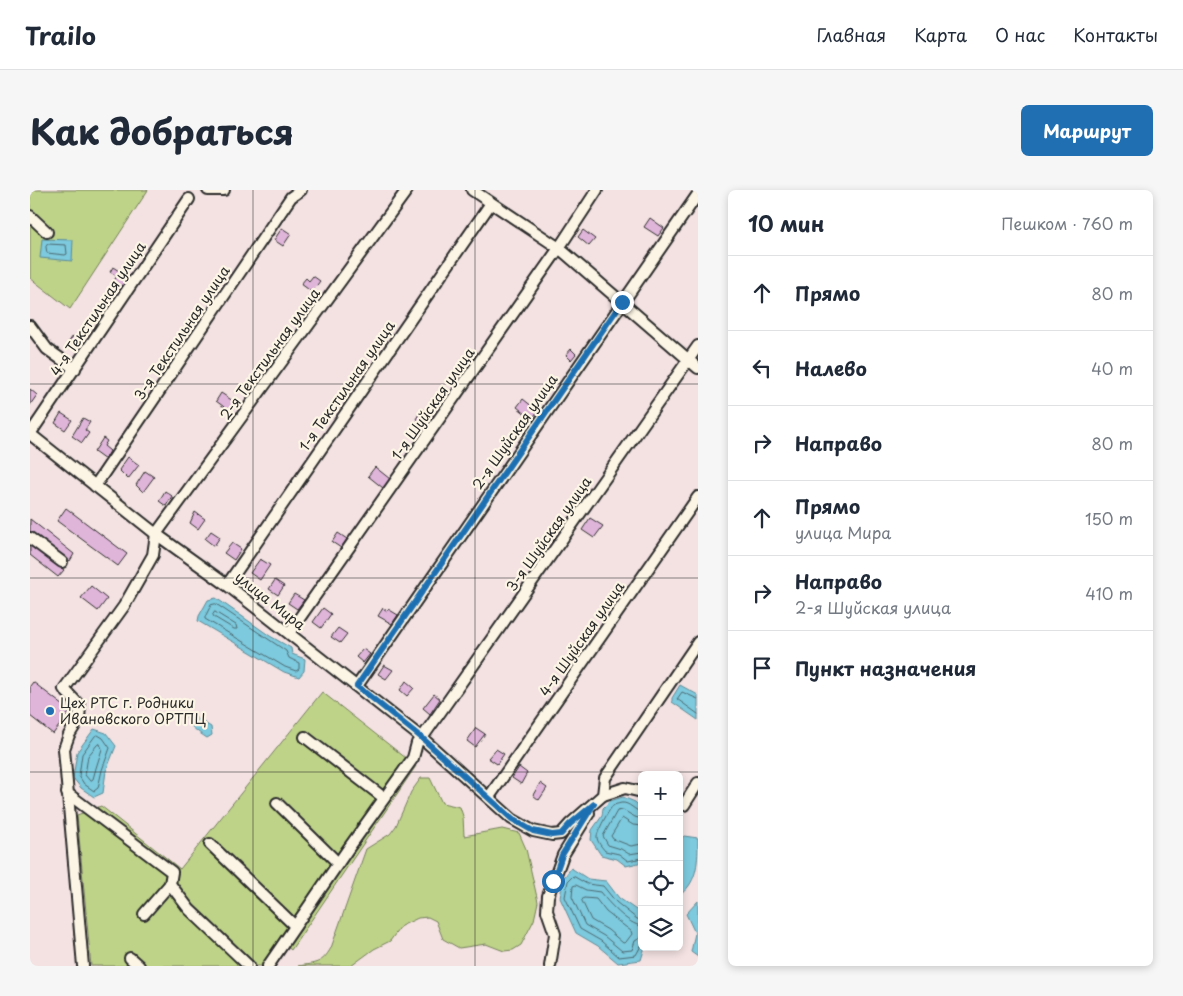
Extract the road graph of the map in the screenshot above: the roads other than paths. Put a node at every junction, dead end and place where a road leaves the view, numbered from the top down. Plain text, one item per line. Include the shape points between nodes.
1 (208, 190) edge
2 (224, 190) edge
3 (301, 190) edge
4 (407, 190) edge
5 (472, 190) edge
6 (597, 190) edge
7 (698, 194) edge
8 (189, 199) dead end
9 (491, 203) junction
10 (30, 216) edge
11 (48, 232) dead end
12 (559, 248) junction
13 (622, 302) junction
14 (30, 326) edge
15 (698, 346) edge
16 (689, 360) junction
17 (698, 368) edge
18 (75, 369) junction
19 (30, 434) edge
20 (95, 486) junction
21 (698, 497) edge
22 (156, 534) junction
23 (30, 538) edge
24 (62, 562) dead end
25 (227, 585) junction
26 (289, 633) junction
27 (698, 642) edge
28 (357, 686) junction
29 (305, 737) dead end
30 (422, 738) junction
31 (698, 783) edge
32 (638, 791) edge
33 (67, 793) junction
34 (603, 795) junction
35 (489, 797) junction
36 (384, 798) junction
37 (277, 802) dead end
38 (683, 802) edge
39 (594, 804) junction
40 (210, 844) dead end
41 (338, 863) junction
42 (170, 884) junction
43 (144, 914) dead end
44 (295, 926) junction
45 (130, 958) dead end
46 (83, 966) edge
47 (138, 966) edge
48 (249, 966) edge
49 (268, 966) edge
50 (550, 966) edge

1 - 2 street
3 - 20 street, 3-я Текстильная улица via 291,197
4 - 22 street, 2-я Текстильная улица
5 - 9 street
6 - 12 street, 1-я Шуйская улица
7 - 13 street, 2-я Шуйская улица
8 - 18 street, 4-я Текстильная улица
9 - 12 street
9 - 25 street, 1-я Текстильная улица
10 - 11 street
12 - 13 street
12 - 26 street, 1-я Шуйская улица
13 - 16 street
13 - 28 street, 2-я Шуйская улица
14 - 18 street via 47,348
15 - 16 street, 3-я Шуйская улица
16 - 17 street
16 - 30 street, 3-я Шуйская улица
18 - 19 street, 4-я Текстильная улица
19 - 20 street, улица Мира
20 - 22 street, улица Мира
21 - 35 street, 4-я Шуйская улица
22 - 25 street, улица Мира
22 - 33 street via 153,555 124,606 64,689 80,706 79,719 64,749
23 - 24 street
25 - 26 street, улица Мира
26 - 28 street, улица Мира
27 - 34 street via 605,778
28 - 30 street, улица Мира
29 - 36 street
30 - 35 street, улица Мира
30 - 36 street, 3-я Шуйская улица via 417,743 413,758
31 - 38 street
32 - 34 street via 625,788
33 - 42 street via 172,872
33 - 46 street
34 - 39 street
35 - 39 street, улица Мира via 512,819 533,831 552,835 561,834
36 - 41 street, 3-я Шуйская улица
37 - 41 street
39 - 50 street via 562,855 548,896 547,911 555,934
40 - 44 street
41 - 44 street, 3-я Шуйская улица
42 - 43 street
42 - 48 street via 190,909
44 - 49 street, 3-я Шуйская улица
45 - 47 street

